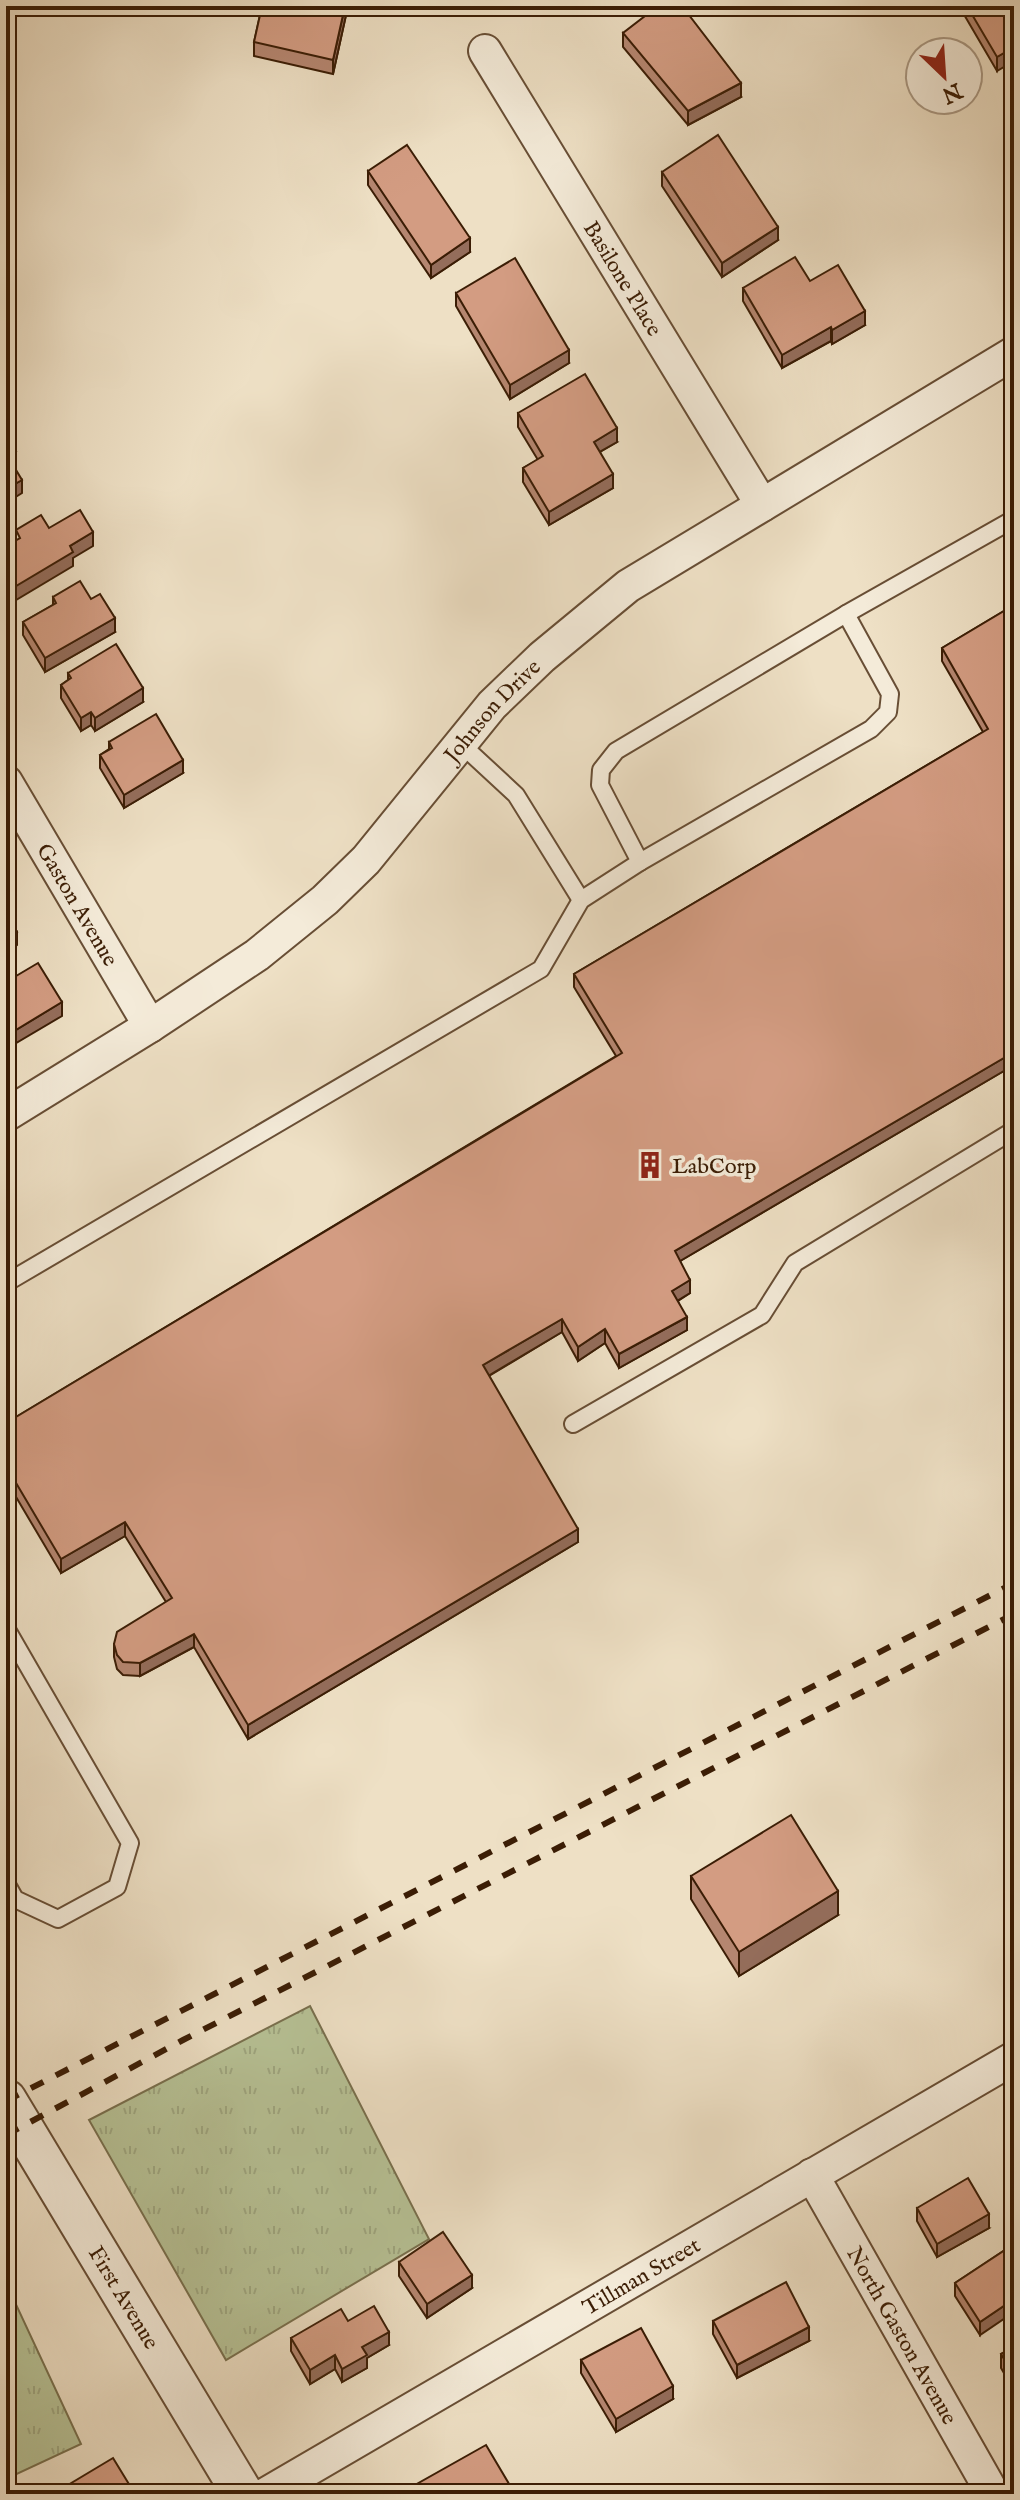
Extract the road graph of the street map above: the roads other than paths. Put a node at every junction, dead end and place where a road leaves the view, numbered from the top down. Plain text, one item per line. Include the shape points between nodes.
1 (485, 51) dead end
2 (1014, 353) edge
3 (762, 505) junction
4 (1014, 519) edge
5 (846, 614) junction
6 (461, 744) junction
7 (6, 782) edge
8 (640, 862) junction
9 (581, 900) junction
10 (150, 1026) junction
11 (6, 1115) edge
12 (1014, 1130) edge
13 (6, 1283) edge
14 (573, 1424) dead end
15 (6, 1628) edge
16 (6, 1883) edge
17 (1014, 2058) edge
18 (6, 2100) edge
19 (812, 2175) junction
20 (243, 2494) edge
21 (266, 2494) edge
22 (993, 2494) edge

1 - 3 street, Basilone Place
2 - 3 street, Johnson Drive
3 - 6 street, Johnson Drive via 628,586 592,614 492,705
4 - 5 lane
5 - 8 lane via 616,751 601,770 600,785
5 - 8 lane via 890,694 888,712 871,729
6 - 9 lane via 516,795
6 - 10 street, Johnson Drive via 366,860 325,900 257,955
7 - 10 street, Gaston Avenue
8 - 9 lane
9 - 13 lane via 541,969
10 - 11 street, Johnson Drive
12 - 14 lane via 795,1263 762,1315
15 - 16 lane via 130,1843 117,1887 58,1919 15,1899
17 - 19 street, Tillman Street
18 - 20 street, First Avenue
19 - 21 street, Tillman Street
19 - 22 street, North Gaston Avenue

